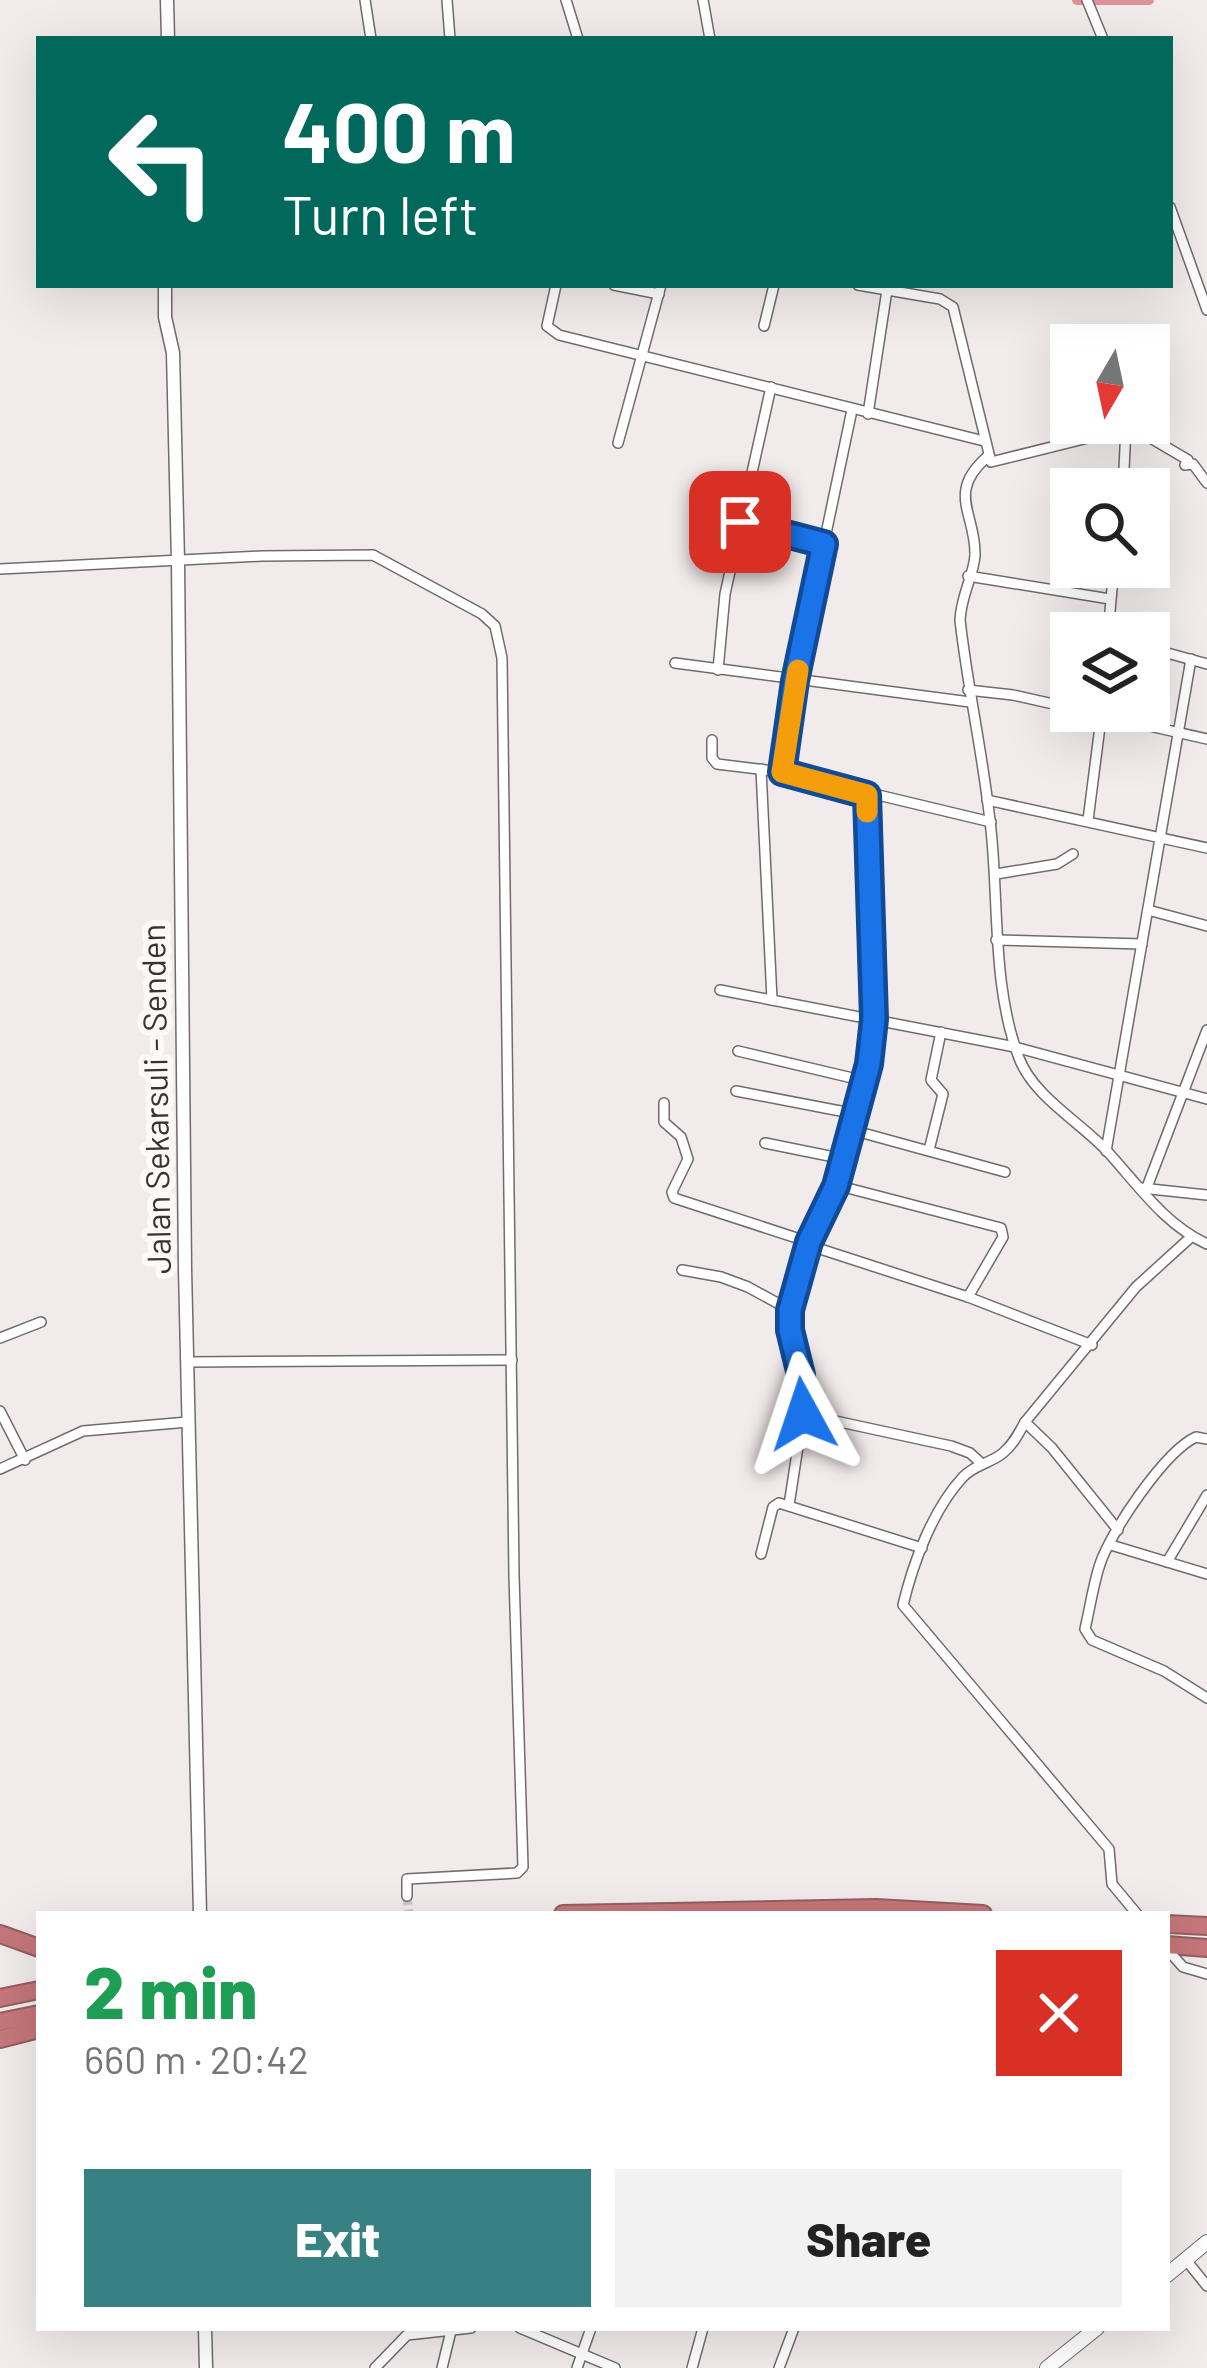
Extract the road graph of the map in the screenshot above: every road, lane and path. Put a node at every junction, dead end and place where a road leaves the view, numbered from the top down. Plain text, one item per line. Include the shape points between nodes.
1 (166, 0) edge
2 (365, 0) edge
3 (447, 0) edge
4 (566, 0) edge
5 (703, 0) edge
6 (1087, 0) edge
7 (168, 36) edge
8 (371, 36) edge
9 (450, 36) edge
10 (577, 36) edge
11 (709, 36) edge
12 (1102, 36) edge
13 (1173, 215) edge
14 (165, 288) edge
15 (555, 288) edge
16 (773, 288) edge
17 (875, 288) edge
18 (660, 290) edge
19 (887, 290) junction
20 (1207, 310) edge
21 (764, 326) dead end
22 (645, 355) junction
23 (771, 387) junction
24 (852, 410) junction
25 (868, 413) junction
26 (984, 442) junction
27 (619, 443) dead end
28 (1064, 444) edge
29 (1164, 444) edge
30 (987, 457) junction
31 (1207, 483) edge
32 (710, 514) dead end
33 (740, 522) junction
34 (824, 544) junction
35 (178, 561) junction
36 (0, 569) edge
37 (968, 576) junction
38 (1111, 588) edge
39 (1110, 599) junction
40 (1109, 612) edge
41 (1170, 654) edge
42 (1190, 659) junction
43 (676, 663) dead end
44 (1207, 664) edge
45 (718, 670) junction
46 (795, 681) junction
47 (969, 696) junction
48 (1050, 703) edge
49 (1170, 730) edge
50 (1100, 732) edge
51 (1178, 732) junction
52 (1207, 739) edge
53 (712, 740) dead end
54 (761, 769) junction
55 (782, 772) junction
56 (867, 795) junction
57 (988, 800) junction
58 (1088, 820) junction
59 (991, 823) junction
60 (1160, 836) junction
61 (1207, 848) edge
62 (1073, 854) dead end
63 (996, 874) junction
64 (1148, 910) junction
65 (1207, 926) edge
66 (996, 940) junction
67 (1142, 944) junction
68 (720, 990) dead end
69 (772, 1000) junction
70 (874, 1019) junction
71 (1207, 1030) edge
72 (941, 1032) junction
73 (1015, 1047) junction
74 (738, 1051) dead end
75 (1120, 1075) junction
76 (866, 1081) junction
77 (736, 1091) dead end
78 (1184, 1092) junction
79 (1207, 1099) edge
80 (664, 1102) dead end
81 (856, 1114) junction
82 (852, 1130) junction
83 (765, 1143) dead end
84 (929, 1150) junction
85 (1106, 1151) junction
86 (844, 1159) junction
87 (1005, 1172) dead end
88 (836, 1186) junction
89 (1144, 1188) junction
90 (1207, 1196) edge
91 (1190, 1237) junction
92 (809, 1244) junction
93 (1207, 1244) edge
94 (682, 1270) dead end
95 (968, 1297) junction
96 (790, 1310) junction
97 (41, 1322) dead end
98 (0, 1338) edge
99 (1092, 1345) junction
100 (512, 1360) junction
101 (188, 1361) junction
102 (0, 1411) edge
103 (803, 1414) junction
104 (188, 1422) junction
105 (1025, 1422) junction
106 (1207, 1439) edge
107 (25, 1460) junction
108 (982, 1464) junction
109 (0, 1469) edge
110 (1207, 1495) edge
111 (789, 1504) junction
112 (1118, 1531) junction
113 (1111, 1545) junction
114 (922, 1548) junction
115 (761, 1554) dead end
116 (1167, 1562) junction
117 (1207, 1574) edge
118 (1207, 1698) edge
119 (407, 1896) dead end
120 (200, 1911) edge
121 (633, 1911) edge
122 (928, 1911) edge
123 (1134, 1911) edge
124 (1170, 1924) edge
125 (1207, 1926) edge
126 (0, 1934) edge
127 (36, 1947) edge
128 (1170, 1947) edge
129 (1207, 1948) edge
130 (1170, 1951) edge
131 (1207, 1974) edge
132 (36, 1991) edge
133 (0, 1998) edge
134 (36, 2015) edge
135 (0, 2022) edge
136 (36, 2030) edge
137 (0, 2039) edge
138 (1207, 2242) edge
139 (1186, 2260) junction
140 (1170, 2273) edge
141 (1207, 2286) edge
142 (205, 2331) edge
143 (451, 2331) edge
144 (527, 2331) edge
145 (590, 2331) edge
146 (702, 2331) edge
147 (793, 2331) edge
148 (1093, 2331) edge
149 (582, 2353) junction
150 (206, 2368) edge
151 (375, 2368) edge
152 (442, 2368) edge
153 (577, 2368) edge
154 (615, 2368) edge
155 (692, 2368) edge
156 (779, 2368) edge
157 (1047, 2368) edge

1 - 7 street
2 - 8 street
3 - 9 street
4 - 10 street
5 - 11 street
6 - 12 street
13 - 20 street
14 - 35 street, Jalan Sekarsuli - Senden
15 - 22 street via 552,332
16 - 21 street
17 - 19 street
18 - 22 street
19 - 25 street
19 - 26 street via 953,307
22 - 23 street
22 - 27 street
23 - 24 street
23 - 33 street
24 - 25 street
24 - 34 street
25 - 26 street
26 - 30 street
28 - 30 street
29 - 31 street
30 - 37 street via 966,486 975,556
32 - 33 street
33 - 34 street
33 - 45 street
34 - 46 street
35 - 36 street
35 - 100 street via 373,555 495,626 502,658
35 - 101 street, Jalan Sekarsuli - Senden
37 - 39 street
37 - 47 street via 960,620
38 - 39 street
39 - 40 street
41 - 42 street
42 - 44 street
42 - 51 street
43 - 45 street
45 - 46 street
46 - 47 street
46 - 55 street
47 - 48 street
47 - 57 street
49 - 51 street
50 - 58 street
51 - 52 street
51 - 60 street
53 - 54 street via 715,763
54 - 55 street
54 - 69 street
55 - 56 street
56 - 59 street
56 - 70 street
57 - 58 street
57 - 59 street
58 - 60 street
59 - 63 street
60 - 61 street
60 - 64 street
62 - 63 street
63 - 66 street
64 - 65 street
64 - 67 street
66 - 67 street
66 - 73 street
67 - 75 street
68 - 69 street
69 - 70 street
70 - 72 street
70 - 76 street
71 - 78 street
72 - 73 street
72 - 84 street via 932,1080 943,1094
73 - 75 street
73 - 85 street via 1033,1082
74 - 76 street
75 - 78 street
75 - 85 street
76 - 81 street
77 - 81 street
78 - 79 street
78 - 89 street
80 - 92 street via 664,1122 681,1137 688,1159 674,1198
81 - 82 street
82 - 84 street
82 - 86 street
83 - 86 street
84 - 87 street
85 - 89 street
86 - 88 street
88 - 92 street
88 - 95 street via 1003,1230
89 - 90 street
89 - 91 street
91 - 93 street
91 - 99 street via 1136,1287
92 - 95 street
92 - 96 street
94 - 96 street via 748,1287
95 - 99 street
96 - 103 street
97 - 98 street
99 - 105 street
100 - 101 street
100 - 119 street via 523,1867 407,1880
101 - 104 street, Jalan Sekarsuli - Senden
102 - 107 street
103 - 108 street via 951,1446
103 - 111 street
104 - 107 street via 94,1428
104 - 120 street, Jalan Sekarsuli - Senden
105 - 108 street via 1001,1455
105 - 112 street
106 - 112 street via 1183,1445
107 - 109 street
108 - 114 street via 953,1489
110 - 116 street
111 - 114 street
111 - 115 street via 773,1507
112 - 113 street
113 - 116 street
113 - 118 street via 1086,1634
114 - 123 street via 904,1605 1109,1849 1113,1886
116 - 117 street
121 - 122 highway
124 - 125 highway
126 - 127 highway
128 - 129 highway
130 - 131 street via 1183,1967
132 - 133 highway
134 - 135 highway
136 - 137 highway
138 - 139 main road
139 - 140 main road
139 - 141 street
142 - 150 street
143 - 151 street via 407,2336
143 - 152 street
144 - 149 street
145 - 149 street
146 - 155 street
147 - 156 street
148 - 157 main road
149 - 153 street
149 - 154 street

